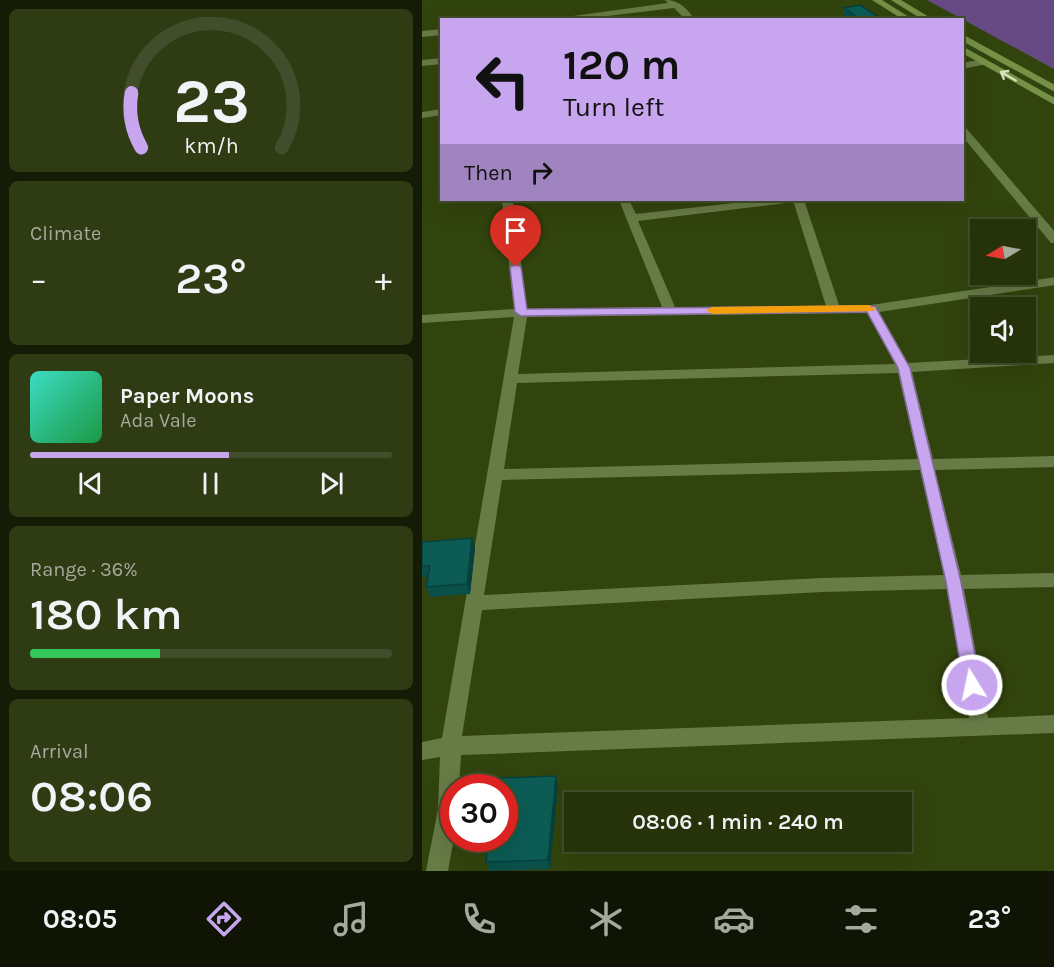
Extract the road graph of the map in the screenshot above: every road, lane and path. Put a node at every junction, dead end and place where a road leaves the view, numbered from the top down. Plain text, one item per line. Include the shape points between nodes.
1 (876, 0) edge
2 (895, 0) edge
3 (672, 2) edge
4 (560, 18) edge
5 (689, 18) edge
6 (907, 18) edge
7 (926, 18) edge
8 (440, 32) edge
9 (422, 34) edge
10 (964, 38) edge
11 (964, 50) edge
12 (440, 61) edge
13 (984, 62) junction
14 (422, 63) edge
15 (964, 66) edge
16 (1055, 89) edge
17 (1055, 102) edge
18 (440, 112) edge
19 (422, 115) edge
20 (964, 132) edge
21 (508, 201) edge
22 (624, 201) edge
23 (777, 201) edge
24 (798, 201) edge
25 (630, 218) junction
26 (1055, 240) edge
27 (1055, 281) edge
28 (834, 309) junction
29 (871, 309) junction
30 (670, 311) junction
31 (521, 312) junction
32 (422, 319) edge
33 (1055, 360) edge
34 (904, 368) junction
35 (510, 379) junction
36 (1055, 461) edge
37 (926, 465) junction
38 (495, 475) junction
39 (1055, 580) edge
40 (954, 582) junction
41 (474, 603) junction
42 (1055, 724) edge
43 (980, 726) junction
44 (451, 746) junction
45 (422, 751) edge
46 (437, 871) edge

1 - 6 main road
2 - 7 main road
3 - 4 street
3 - 5 street
8 - 9 street
10 - 16 main road
11 - 13 main road
12 - 14 street
13 - 15 street
17 -> 13 main road
18 - 19 street
20 - 26 street
21 - 31 street
22 - 25 street
23 - 25 street
24 - 28 street
25 - 30 street
27 - 29 street
28 - 29 street
28 - 30 street
29 - 34 street
30 - 31 street
31 - 32 street
31 - 35 street
33 - 34 street
34 - 35 street
34 - 37 street
35 - 38 street
36 - 37 street
37 - 38 street
37 - 40 street
38 - 41 street
39 - 40 street
40 - 41 street
40 - 43 street
41 - 44 street
42 - 43 street
43 - 44 street
44 - 45 street
44 - 46 street via 449,809

